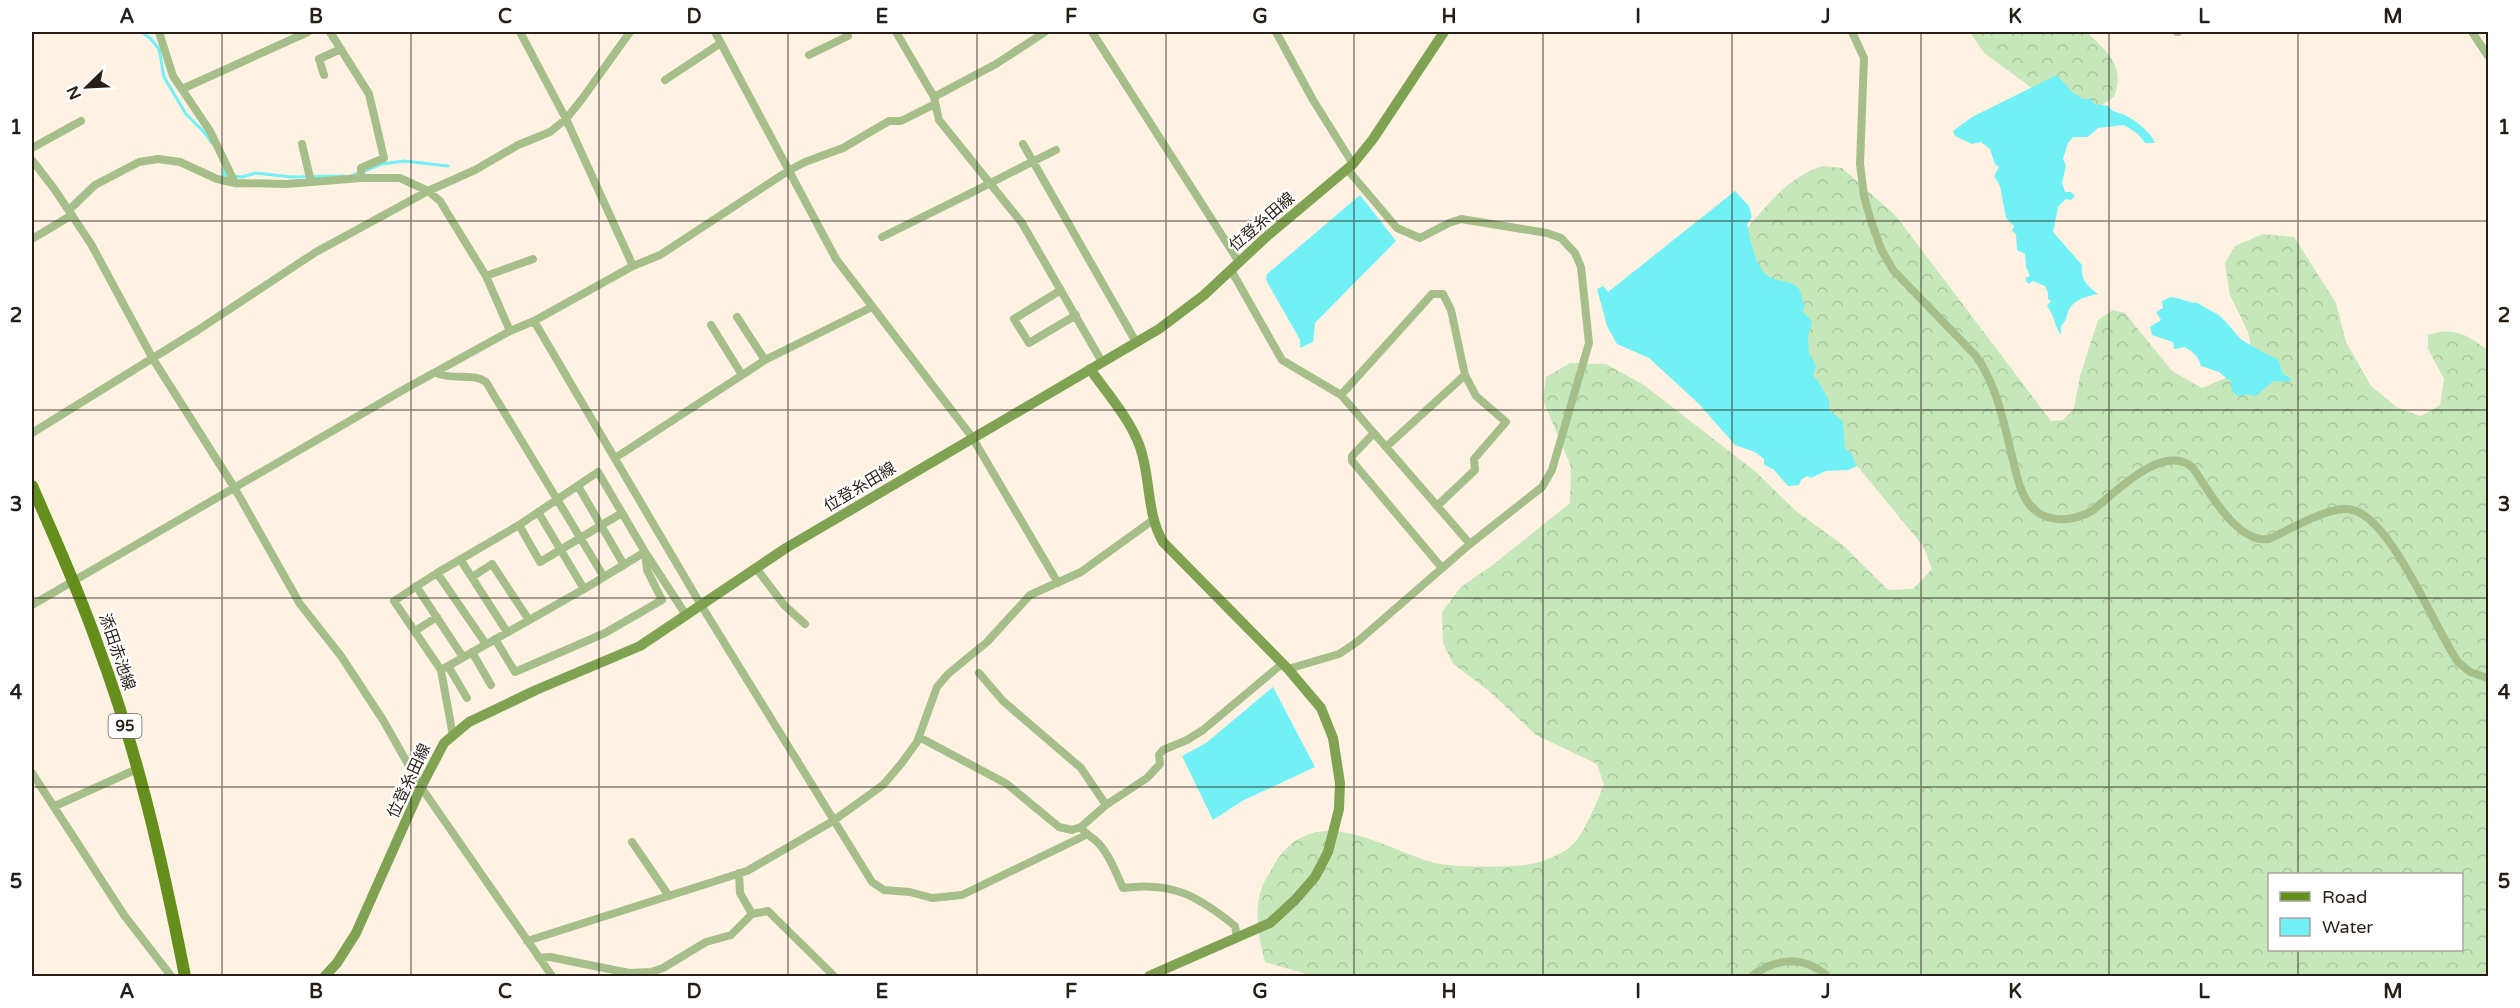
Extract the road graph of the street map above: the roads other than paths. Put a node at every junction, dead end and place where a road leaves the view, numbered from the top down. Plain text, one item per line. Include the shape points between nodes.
1 (159, 32) edge
2 (308, 32) edge
3 (330, 32) edge
4 (520, 32) edge
5 (630, 32) edge
6 (717, 32) edge
7 (846, 32) edge
8 (896, 32) edge
9 (1045, 32) edge
10 (1092, 32) edge
11 (1276, 32) edge
12 (1444, 32) edge
13 (1852, 32) edge
14 (2472, 32) edge
15 (721, 43) junction
16 (341, 49) junction
17 (809, 55) dead end
18 (2488, 56) edge
19 (324, 75) dead end
20 (665, 80) dead end
21 (182, 89) junction
22 (934, 101) junction
23 (566, 119) junction
24 (81, 121) dead end
25 (302, 144) dead end
26 (1023, 144) dead end
27 (32, 148) edge
28 (1056, 150) dead end
29 (32, 160) edge
30 (1033, 161) junction
31 (1350, 166) junction
32 (788, 171) junction
33 (361, 178) junction
34 (311, 182) junction
35 (235, 183) junction
36 (428, 191) junction
37 (71, 212) junction
38 (882, 237) dead end
39 (32, 239) edge
40 (533, 259) dead end
41 (1239, 262) junction
42 (633, 266) junction
43 (1231, 270) junction
44 (486, 276) junction
45 (1061, 290) junction
46 (872, 307) junction
47 (1076, 315) junction
48 (737, 317) dead end
49 (534, 321) junction
50 (711, 325) dead end
51 (510, 331) junction
52 (1137, 342) junction
53 (153, 359) junction
54 (765, 360) junction
55 (1102, 362) junction
56 (1090, 369) junction
57 (436, 373) junction
58 (742, 375) junction
59 (1465, 375) junction
60 (1341, 394) junction
61 (32, 433) edge
62 (1374, 433) junction
63 (972, 437) junction
64 (1386, 447) junction
65 (615, 458) junction
66 (32, 486) edge
67 (578, 486) junction
68 (234, 487) junction
69 (557, 500) junction
70 (1437, 506) junction
71 (538, 513) junction
72 (622, 513) junction
73 (1154, 520) junction
74 (519, 525) junction
75 (601, 526) junction
76 (580, 538) junction
77 (1470, 544) junction
78 (561, 550) junction
79 (645, 552) junction
80 (460, 559) junction
81 (624, 565) junction
82 (756, 568) junction
83 (1442, 568) junction
84 (437, 573) junction
85 (472, 577) junction
86 (604, 577) junction
87 (74, 582) junction
88 (1059, 583) junction
89 (416, 586) junction
90 (585, 589) junction
91 (32, 602) edge
92 (701, 605) junction
93 (686, 615) junction
94 (437, 617) junction
95 (529, 620) junction
96 (805, 624) dead end
97 (415, 631) junction
98 (507, 632) junction
99 (495, 639) junction
100 (486, 644) junction
101 (472, 652) junction
102 (463, 657) junction
103 (1286, 666) junction
104 (445, 668) junction
105 (979, 673) dead end
106 (2488, 678) edge
107 (491, 685) dead end
108 (467, 698) dead end
109 (453, 736) junction
110 (919, 737) junction
111 (137, 769) junction
112 (32, 773) edge
113 (421, 788) junction
114 (1106, 805) junction
115 (55, 806) junction
116 (833, 821) junction
117 (1081, 827) junction
118 (1086, 835) junction
119 (632, 842) dead end
120 (739, 873) junction
121 (669, 896) junction
122 (752, 914) junction
123 (1237, 938) junction
124 (527, 941) junction
125 (539, 958) junction
126 (171, 976) edge
127 (185, 976) edge
128 (325, 976) edge
129 (552, 976) edge
130 (834, 976) edge
131 (1149, 976) edge
132 (1752, 976) edge
133 (1827, 976) edge

1 - 21 street via 168,64
2 - 21 street
3 - 16 street
4 - 23 street
5 - 23 street
6 - 15 street
7 - 17 street via 848,36
8 - 22 street
9 - 22 street
10 - 41 street
11 - 31 street
12 - 31 main road, 位登糸田線 via 1373,139
13 - 106 street via 1864,58 1860,164 1870,221 1893,270 1985,369 1999,404 2020,486 2034,510 2061,520 2082,517 2148,468 2173,458 2187,462 2233,523 2253,537 2269,539 2333,511 2354,510 2377,527 2395,549 2458,662 2470,672
14 - 18 street
15 - 20 street
15 - 32 street
16 - 19 street via 319,59
16 - 33 street via 369,94 384,158 361,168
21 - 35 street via 210,131
22 - 32 street via 901,121 889,121 843,148
22 - 45 street via 939,120 1022,223
23 - 36 street via 550,132
23 - 42 street
24 - 27 street
25 - 34 street
26 - 30 street
28 - 30 street
29 - 37 street
30 - 38 street, bridge
30 - 52 street
31 - 41 main road, 位登糸田線
31 - 77 street via 1397,228 1420,238 1461,219 1547,233 1561,238 1575,253 1581,267 1589,343 1552,470 1542,487
32 - 42 street via 660,255
32 - 46 street via 836,259
33 - 34 street
33 - 36 street via 400,178
34 - 35 street
35 - 37 street via 180,162 139,162 95,185
36 - 44 street via 440,201
36 - 53 street via 316,252
37 - 39 street
37 - 53 street
40 - 44 street
41 - 43 main road, 位登糸田線
42 - 49 street
43 - 52 main road, 位登糸田線 via 1204,295
43 - 60 street via 1282,360
44 - 51 street
45 - 47 street
45 - 47 street via 1014,319 1029,343
46 - 54 street
46 - 63 street
47 - 55 street
48 - 54 street
49 - 51 street
49 - 65 street
50 - 58 street
51 - 57 street
52 - 55 main road, 位登糸田線
53 - 61 street
53 - 68 street
54 - 58 street
55 - 56 main road, 位登糸田線
56 - 63 main road, 位登糸田線
56 - 73 main road via 1139,445
57 - 68 street
57 - 69 street via 447,378 479,377 486,382
58 - 65 street
59 - 60 street via 1451,310 1439,292 1432,294
59 - 64 street
59 - 70 street via 1476,396 1506,422 1474,459 1475,470
60 - 62 street
62 - 64 street
62 - 83 street via 1352,456 1352,461
63 - 82 main road, 位登糸田線
63 - 88 street
64 - 70 street
65 - 92 street
66 - 87 main road, 添田赤池線 / 95
67 - 69 street
67 - 72 street via 598,472
67 - 75 street
68 - 87 street
68 - 113 street via 300,604 341,656
69 - 71 street
69 - 76 street
70 - 77 street
71 - 74 street
71 - 78 street
72 - 75 street
72 - 79 street
73 - 88 street
73 - 103 main road via 1169,550
74 - 78 street via 540,562
74 - 80 street
75 - 76 street
75 - 81 street
76 - 78 street
76 - 86 street
77 - 83 street
78 - 90 street
79 - 81 street
79 - 93 street
79 - 99 street via 647,570 662,600 605,633 515,672
80 - 84 street
80 - 85 street
81 - 86 street
82 - 92 main road, 位登糸田線
82 - 96 street via 783,605
83 - 103 street via 1339,654
84 - 89 street
84 - 100 street
85 - 95 street via 492,564
85 - 98 street
86 - 90 street
87 - 91 street
87 - 111 main road, 添田赤池線 / 95
88 - 110 street via 1030,595 987,642 948,674 937,687
89 - 94 street
89 - 97 street via 394,601
90 - 95 street
92 - 93 main road, 位登糸田線
92 - 116 street
93 - 109 main road, 位登糸田線 via 640,646 469,722
94 - 97 street
94 - 102 street
95 - 98 street
97 - 104 street
98 - 99 street
99 - 100 street
100 - 101 street
101 - 102 street
101 - 107 street
102 - 104 street
103 - 114 street via 1203,730 1162,750 1160,764 1147,778
103 - 123 main road via 1321,708 1333,738 1340,783 1339,809 1328,852 1315,877 1270,923
104 - 108 street
104 - 109 street
105 - 114 street via 1003,701 1080,768
109 - 113 main road, 位登糸田線 via 444,743
110 - 116 street via 883,785
110 - 117 street via 1007,784 1059,827
111 - 115 street
111 - 127 main road, 添田赤池線 / 95
112 - 115 street
113 - 124 street
113 - 128 main road, 位登糸田線 via 356,933
114 - 117 street
115 - 126 street via 124,915
116 - 118 street via 872,882 884,890 932,898 962,895
116 - 120 street
117 - 118 street
118 - 123 street via 1096,841 1123,888 1157,885 1198,899 1235,926
119 - 121 street
120 - 121 street
120 - 122 street via 740,893
121 - 124 street
122 - 125 street via 731,934 706,942 651,972 628,973
122 - 130 street via 768,911
123 - 131 main road
124 - 125 street
125 - 129 street
132 - 133 street via 1768,965 1793,961

